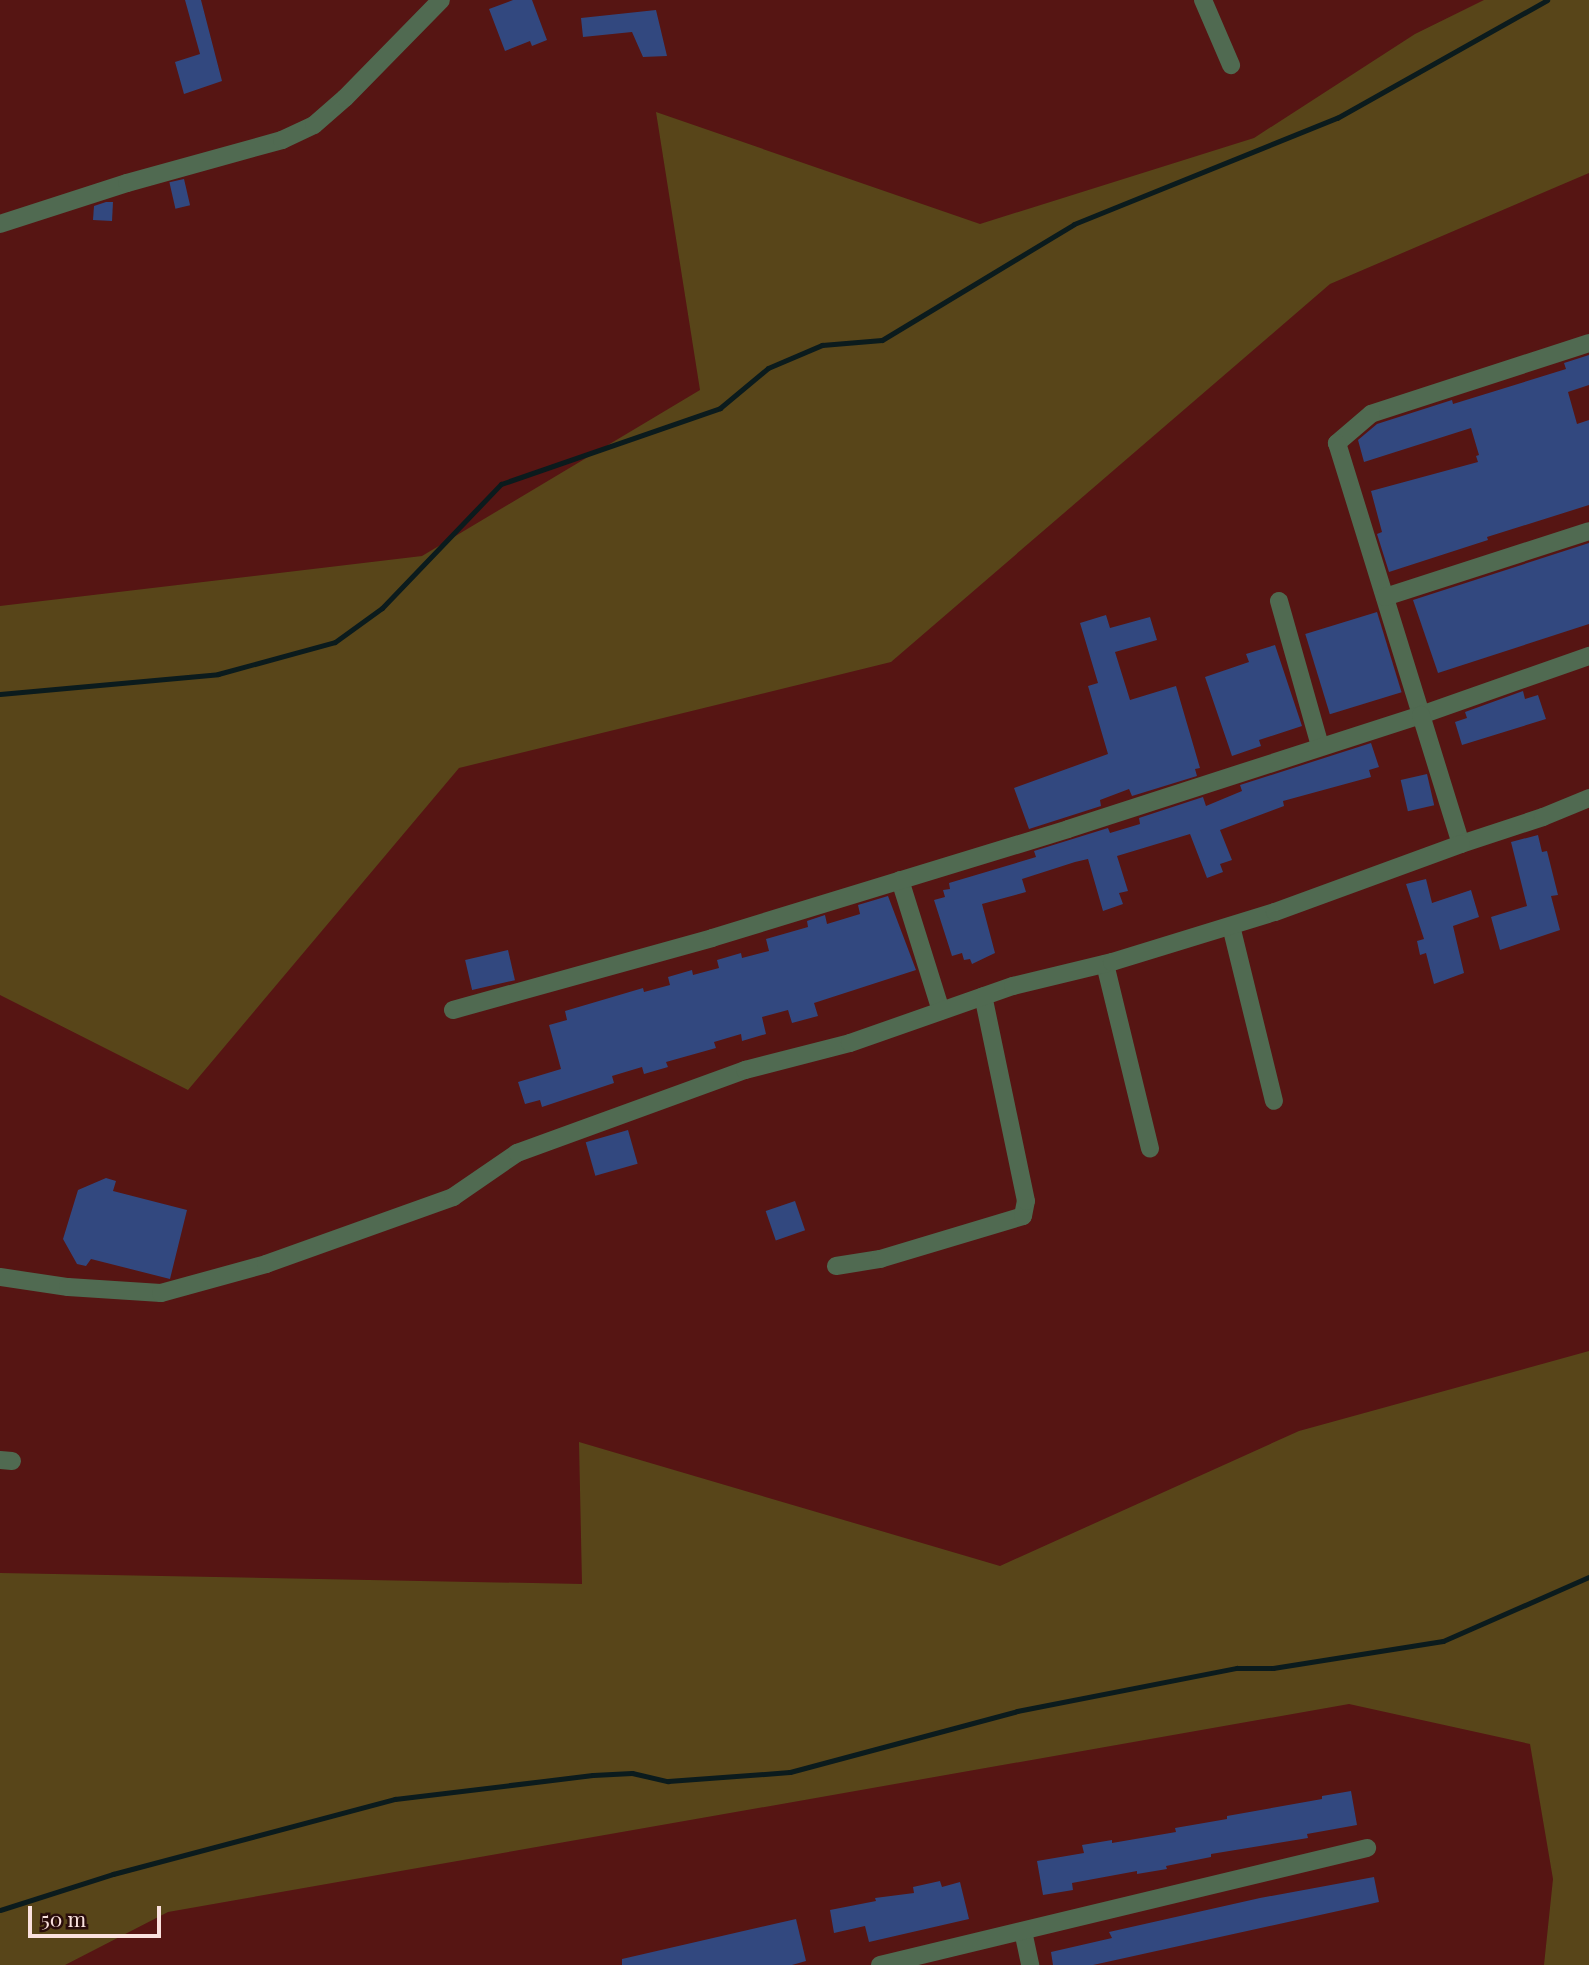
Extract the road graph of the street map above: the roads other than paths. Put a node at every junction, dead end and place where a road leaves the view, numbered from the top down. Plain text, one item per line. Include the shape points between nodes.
1 (441, 0) edge
2 (1203, 0) edge
3 (1231, 65) dead end
4 (0, 224) edge
5 (1589, 343) edge
6 (1589, 531) edge
7 (1385, 597) junction
8 (1279, 601) dead end
9 (1589, 656) edge
10 (1421, 715) junction
11 (1320, 746) junction
12 (1589, 797) edge
13 (1461, 844) junction
14 (900, 880) junction
15 (1231, 926) junction
16 (1105, 964) junction
17 (982, 996) junction
18 (453, 1010) dead end
19 (941, 1011) junction
20 (1273, 1101) dead end
21 (1150, 1149) dead end
22 (836, 1266) dead end
23 (0, 1277) edge
24 (1367, 1848) dead end
25 (1023, 1931) junction
26 (880, 1965) edge
27 (1030, 1965) edge

1 - 4 street via 314,125 282,140
2 - 3 street
5 - 7 street via 1371,414 1337,443
6 - 7 street
7 - 10 street
8 - 11 street
9 - 10 street
10 - 11 street
10 - 13 street
11 - 14 street
12 - 13 street
13 - 15 street
14 - 18 street
14 - 19 street
15 - 16 street
15 - 20 street
16 - 17 street
16 - 21 street
17 - 19 street
17 - 22 street via 1026,1201 1023,1216 880,1259
19 - 23 street via 850,1043 745,1070 517,1153 453,1197 227,1275 161,1293
24 - 25 street
25 - 26 street
25 - 27 street

